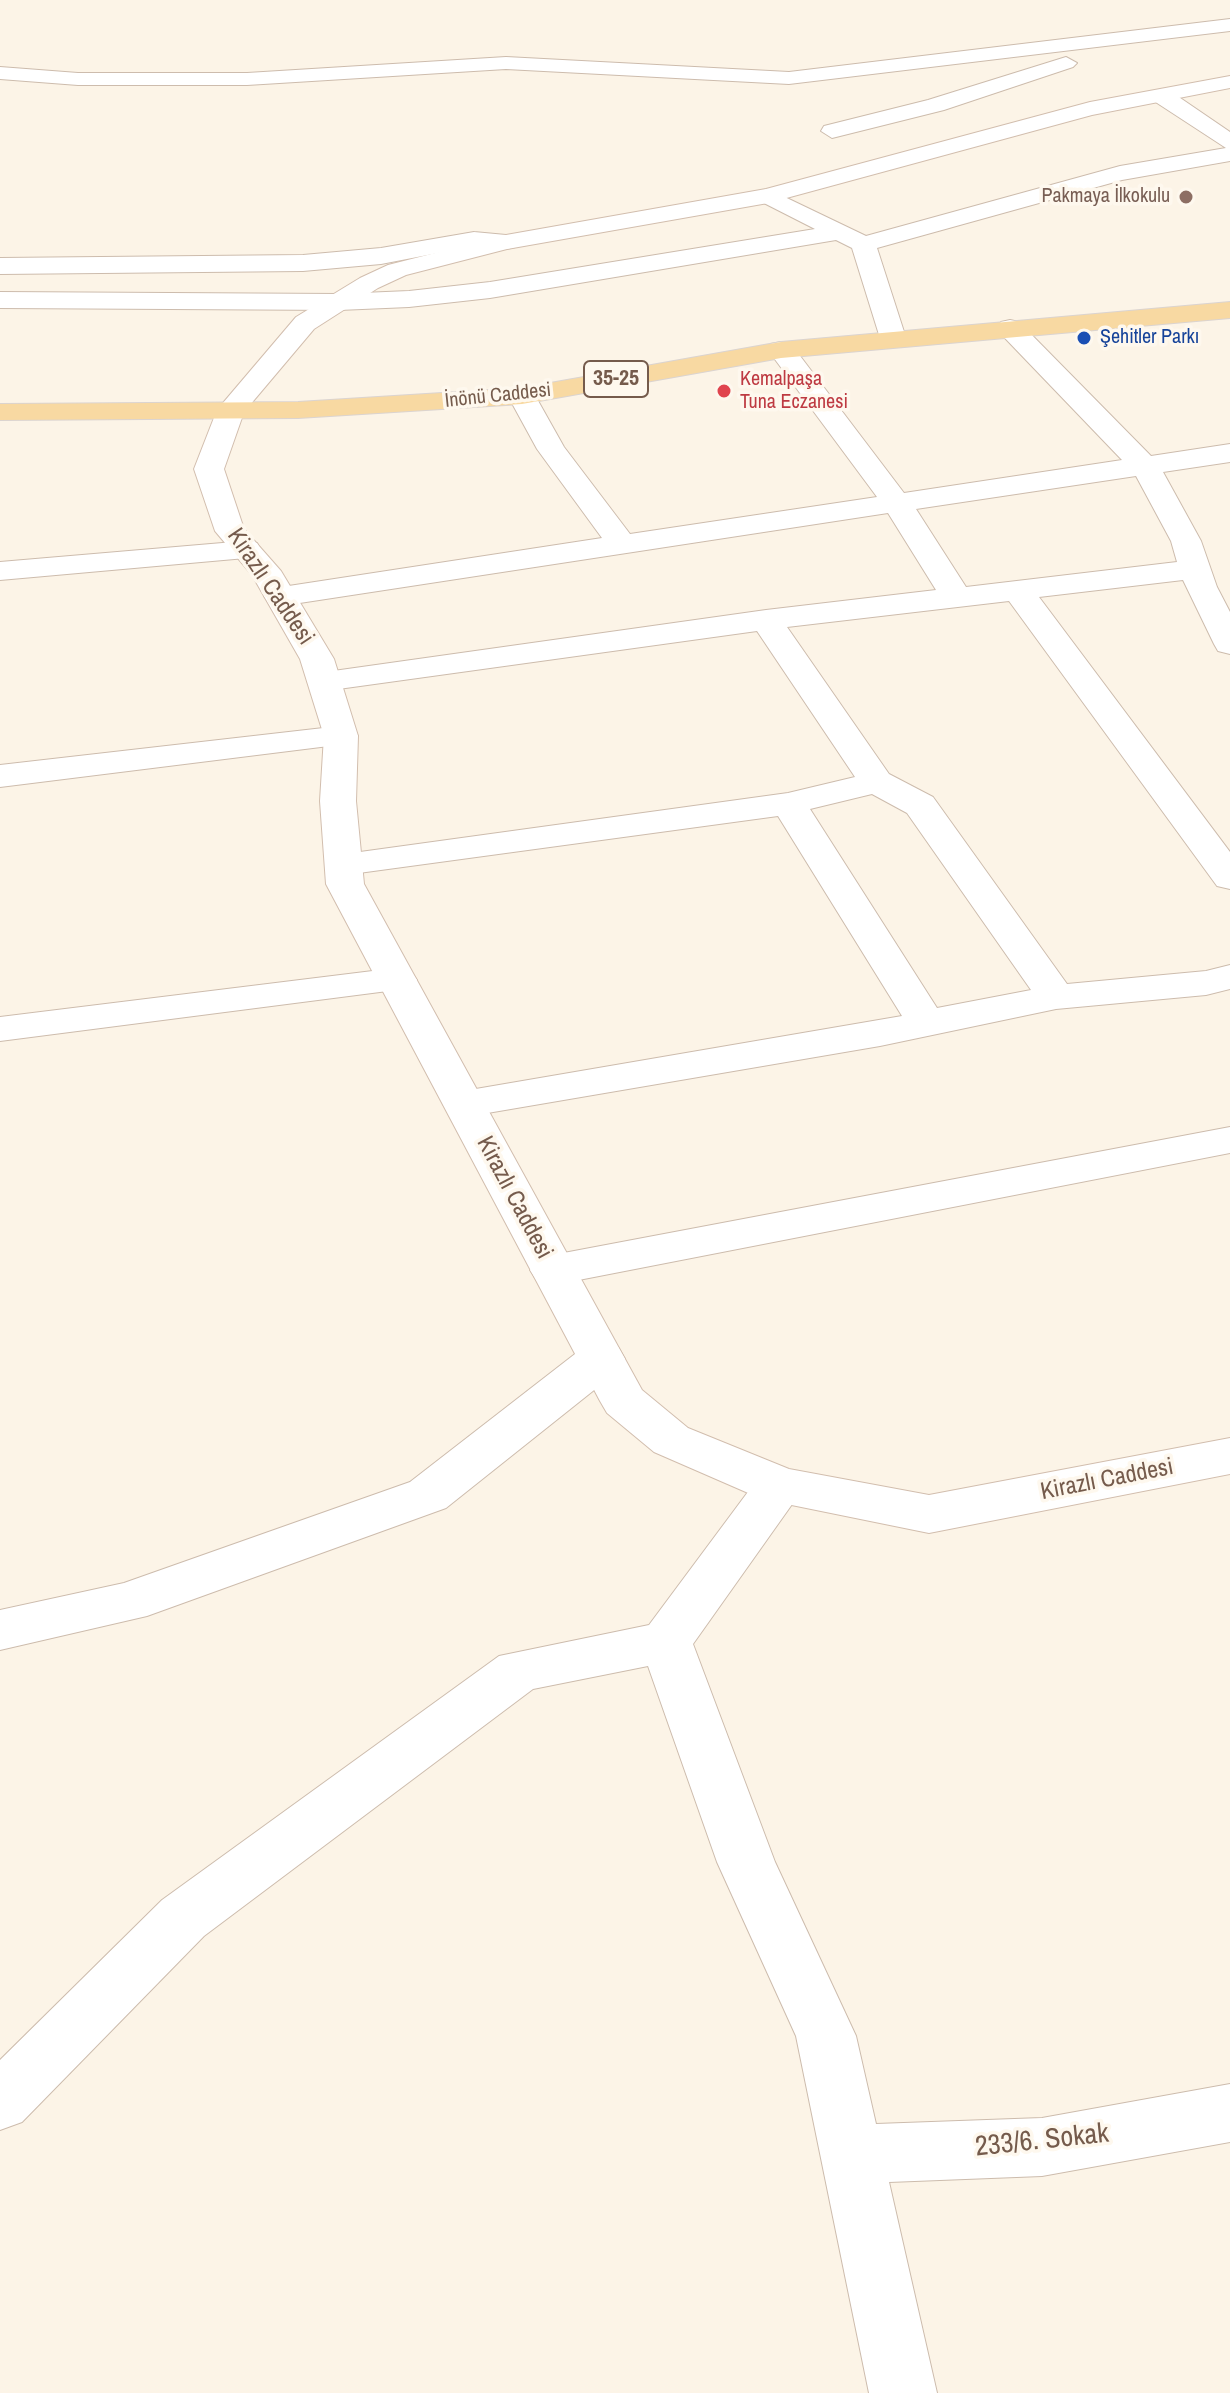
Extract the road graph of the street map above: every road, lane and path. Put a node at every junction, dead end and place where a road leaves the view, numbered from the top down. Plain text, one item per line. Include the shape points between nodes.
1 (1225, 30) edge
2 (1117, 37) junction
3 (0, 73) edge
4 (1230, 82) edge
5 (1162, 96) junction
6 (832, 131) dead end
7 (1230, 142) edge
8 (1230, 154) edge
9 (768, 196) junction
10 (838, 232) junction
11 (506, 242) junction
12 (863, 244) junction
13 (0, 266) edge
14 (0, 300) edge
15 (339, 302) junction
16 (1230, 310) edge
17 (1010, 328) junction
18 (893, 338) junction
19 (781, 350) junction
20 (522, 396) junction
21 (231, 410) junction
22 (0, 412) edge
23 (1230, 453) edge
24 (1146, 468) junction
25 (898, 505) junction
26 (623, 546) junction
27 (246, 550) junction
28 (0, 571) edge
29 (1209, 580) edge
30 (1017, 589) junction
31 (280, 596) junction
32 (956, 596) junction
33 (766, 620) junction
34 (1230, 644) edge
35 (324, 681) junction
36 (341, 736) junction
37 (0, 776) edge
38 (876, 782) junction
39 (788, 804) junction
40 (344, 864) junction
41 (1230, 878) edge
42 (397, 980) junction
43 (1222, 991) edge
44 (1056, 997) junction
45 (926, 1022) junction
46 (0, 1029) edge
47 (464, 1104) junction
48 (1230, 1140) edge
49 (553, 1270) junction
50 (601, 1359) junction
51 (1230, 1456) edge
52 (780, 1486) junction
53 (0, 1630) edge
54 (666, 1642) junction
55 (0, 2102) edge
56 (1230, 2113) edge
57 (852, 2154) junction
58 (903, 2393) edge

1 - 2 street
2 - 3 street via 789,78 506,63 247,79 78,79
2 - 6 street via 1102,51 936,105
4 - 5 street
5 - 7 street
5 - 9 street via 1090,109
8 - 12 street via 1120,173
9 - 10 street
9 - 11 street
10 - 12 street
10 - 15 street via 490,290
11 - 13 street via 474,239 303,263
11 - 15 street, Kirazlı Caddesi via 397,270
12 - 18 street
14 - 15 street
15 - 21 street, Kirazlı Caddesi via 305,323
16 - 17 main road, İnönü Caddesi / 35-25
17 - 18 main road, İnönü Caddesi / 35-25
17 - 24 street
18 - 19 main road, İnönü Caddesi / 35-25
19 - 20 main road, İnönü Caddesi / 35-25
19 - 25 street
20 - 21 main road, İnönü Caddesi / 35-25 via 359,408
20 - 26 street via 551,449
21 - 22 main road, İnönü Caddesi / 35-25
21 - 27 street, Kirazlı Caddesi via 209,469 230,531
23 - 24 street
24 - 25 street
24 - 29 street
25 - 26 street
25 - 32 street
26 - 31 street
27 - 28 street
27 - 31 street, Kirazlı Caddesi
29 - 30 street
29 - 34 street
30 - 32 street
30 - 41 street
31 - 35 street, Kirazlı Caddesi
32 - 33 street
33 - 35 street
33 - 38 street
35 - 36 street, Kirazlı Caddesi
36 - 37 street
36 - 40 street, Kirazlı Caddesi via 338,801
38 - 39 street
38 - 44 street via 920,805
39 - 40 street
39 - 45 street
40 - 42 street, Kirazlı Caddesi via 345,884
42 - 46 street
42 - 47 street, Kirazlı Caddesi
43 - 44 street
44 - 45 street
45 - 47 street
47 - 49 street, Kirazlı Caddesi
48 - 49 street
49 - 50 street, Kirazlı Caddesi
50 - 52 street, Kirazlı Caddesi via 624,1401 671,1440
50 - 53 street via 428,1495 129,1602
51 - 52 street, Kirazlı Caddesi via 929,1514
52 - 54 street
54 - 55 street via 518,1671 183,1918
54 - 57 street via 746,1862 826,2036
56 - 57 street, 233/6. Sokak via 1042,2147
57 - 58 street

